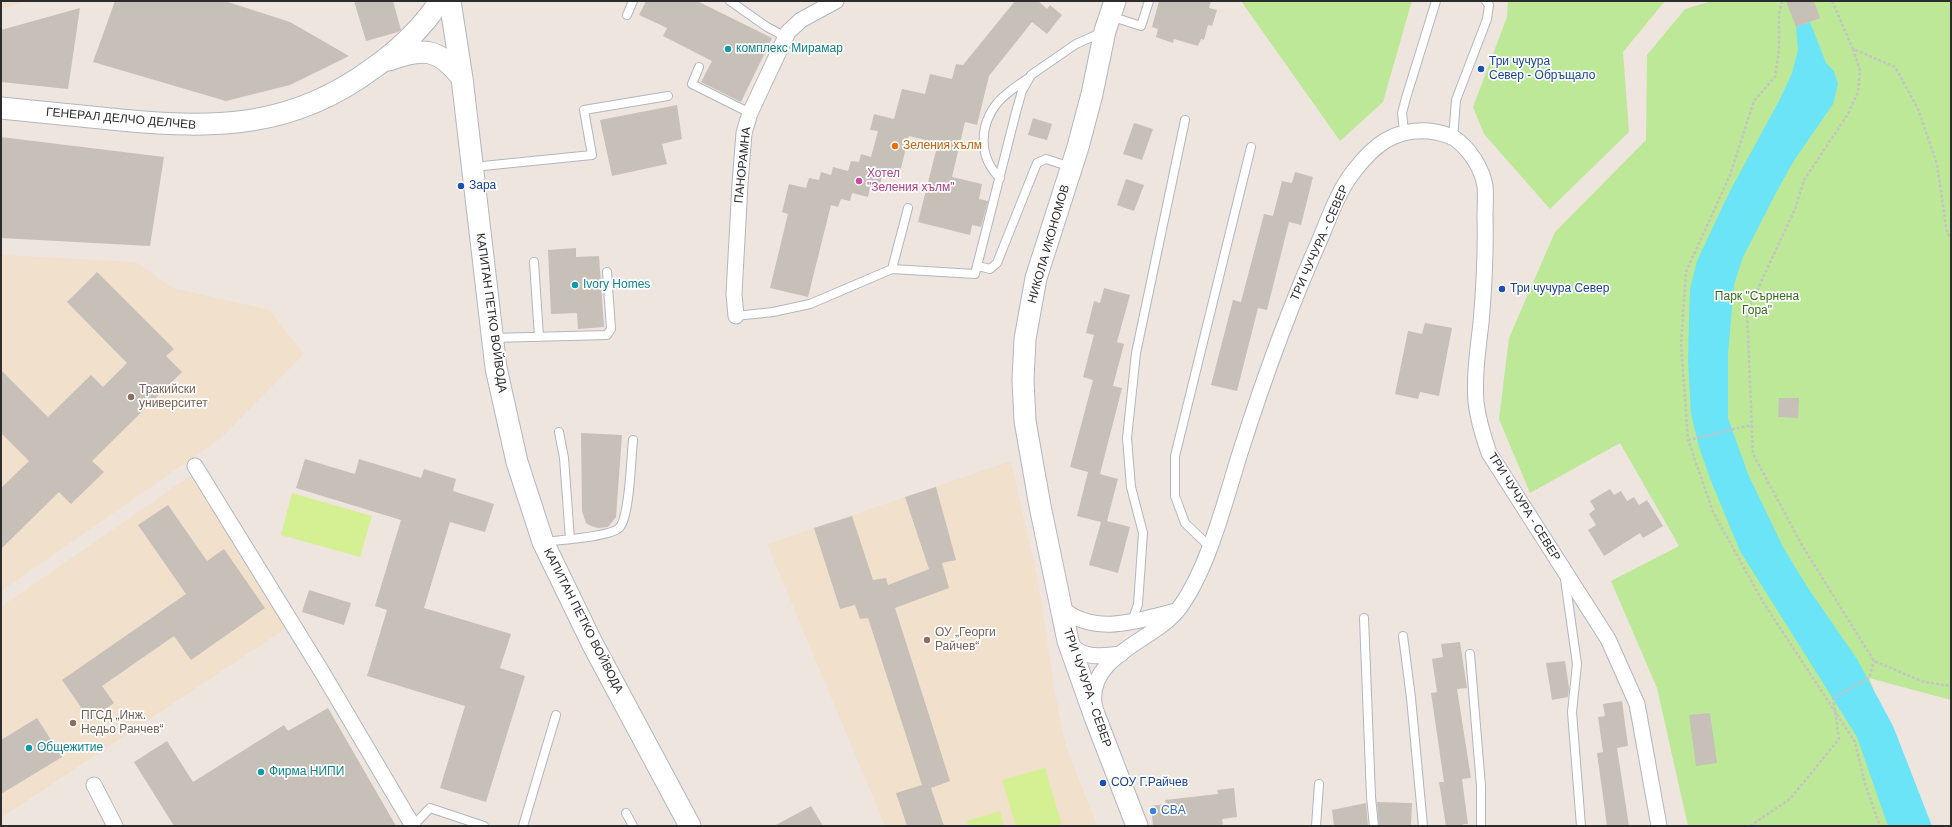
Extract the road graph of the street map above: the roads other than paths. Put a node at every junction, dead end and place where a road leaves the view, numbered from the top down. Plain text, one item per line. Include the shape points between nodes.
1 (440, 1) edge
2 (450, 1) edge
3 (633, 1) edge
4 (730, 1) edge
5 (836, 1) edge
6 (1149, 1) edge
7 (1436, 1) edge
8 (1486, 1) edge
9 (627, 16) dead end
10 (1110, 16) edge
11 (786, 37) junction
12 (382, 62) junction
13 (699, 67) dead end
14 (462, 78) junction
15 (1028, 79) junction
16 (668, 96) dead end
17 (1, 108) edge
18 (750, 113) junction
19 (1185, 120) dead end
20 (1404, 131) junction
21 (1454, 138) junction
22 (1252, 147) dead end
23 (473, 167) junction
24 (1071, 167) junction
25 (1000, 178) junction
26 (908, 208) dead end
27 (534, 262) dead end
28 (978, 266) junction
29 (892, 269) junction
30 (607, 272) dead end
31 (736, 316) joint
32 (539, 337) junction
33 (492, 338) junction
34 (559, 432) dead end
35 (633, 440) dead end
36 (195, 466) dead end
37 (570, 539) junction
38 (543, 542) junction
39 (1210, 547) junction
40 (1564, 572) junction
41 (1062, 608) junction
42 (1177, 610) junction
43 (1364, 618) dead end
44 (1132, 622) junction
45 (1093, 624) junction
46 (1403, 636) dead end
47 (1068, 641) junction
48 (1121, 654) junction
49 (1470, 654) dead end
50 (556, 715) dead end
51 (1095, 717) junction
52 (1319, 784) dead end
53 (94, 785) dead end
54 (626, 813) dead end
55 (115, 826) edge
56 (413, 826) edge
57 (484, 826) edge
58 (523, 826) edge
59 (633, 826) edge
60 (690, 826) edge
61 (1138, 826) edge
62 (1316, 826) edge
63 (1374, 826) edge
64 (1423, 826) edge
65 (1481, 826) edge
66 (1581, 826) edge
67 (1659, 826) edge

1 - 12 street, ГЕНЕРАЛ ДЕЛЧО ДЕЛЧЕВ via 412,36
2 - 14 street, КАПИТАН ПЕТКО ВОЙВОДА
3 - 9 lane
4 - 11 lane
5 - 11 street, ПАНОРАМНА via 801,20
6 - 10 lane via 1141,26
7 - 20 lane via 1402,113
8 - 21 lane via 1489,5 1487,19 1456,100
10 - 15 lane
10 - 24 street, НИКОЛА ИКОНОМОВ via 1092,94
11 - 18 street, ПАНОРАМНА
12 - 14 street via 405,54 430,53 448,62
12 - 17 street, ГЕНЕРАЛ ДЕЛЧО ДЕЛЧЕВ via 323,100 275,116 238,123 196,126 159,124
13 - 18 lane via 692,84
14 - 23 street, КАПИТАН ПЕТКО ВОЙВОДА
15 - 25 lane via 1016,112
15 - 25 lane via 998,102 986,126 983,140 985,155
16 - 23 lane via 584,110 592,155
18 - 31 street, ПАНОРАМНА via 744,133 740,184 734,294
19 - 44 lane via 1136,353 1127,438 1131,487 1143,533 1138,604
20 - 21 street, ТРИ ЧУЧУРА - СЕВЕР via 1438,132
20 - 39 street, ТРИ ЧУЧУРА - СЕВЕР via 1379,144 1353,173 1334,208 1299,288 1248,426
21 - 40 street, ТРИ ЧУЧУРА - СЕВЕР via 1467,150 1478,166 1485,185 1486,255 1476,363 1476,401 1480,428 1489,453
22 - 39 lane via 1175,456 1175,496 1185,523
23 - 33 street, КАПИТАН ПЕТКО ВОЙВОДА
24 - 28 lane via 1046,159 1037,163 997,263 990,269
24 - 41 street, НИКОЛА ИКОНОМОВ via 1036,278 1023,359 1025,421
25 - 28 lane
26 - 29 lane
27 - 32 lane
28 - 29 lane via 975,274
29 - 31 lane via 810,304
30 - 32 lane via 610,333 601,336
32 - 33 lane
33 - 38 street, КАПИТАН ПЕТКО ВОЙВОДА via 496,368 517,462
34 - 37 lane via 564,458
35 - 37 lane via 624,522 619,529 610,533
36 - 56 street
37 - 38 lane
38 - 60 street, КАПИТАН ПЕТКО ВОЙВОДА via 592,643
39 - 42 street, ТРИ ЧУЧУРА - СЕВЕР via 1198,575
40 - 66 lane via 1577,664 1572,712
40 - 67 street, ТРИ ЧУЧУРА - СЕВЕР via 1608,639 1637,704
41 - 45 street, ТРИ ЧУЧУРА - СЕВЕР via 1078,620
41 - 47 street, ТРИ ЧУЧУРА - СЕВЕР
42 - 44 street, ТРИ ЧУЧУРА - СЕВЕР
42 - 48 street via 1160,627
43 - 63 lane via 1370,798
44 - 45 street, ТРИ ЧУЧУРА - СЕВЕР
45 - 47 street via 1076,628
46 - 64 lane
47 - 48 street via 1075,650 1086,655
47 - 51 street, ТРИ ЧУЧУРА - СЕВЕР
48 - 51 street via 1107,667 1092,692
49 - 65 lane via 1481,786
50 - 58 lane
51 - 61 street, ТРИ ЧУЧУРА - СЕВЕР
52 - 62 lane
53 - 55 street
54 - 59 lane
56 - 57 lane via 430,808

